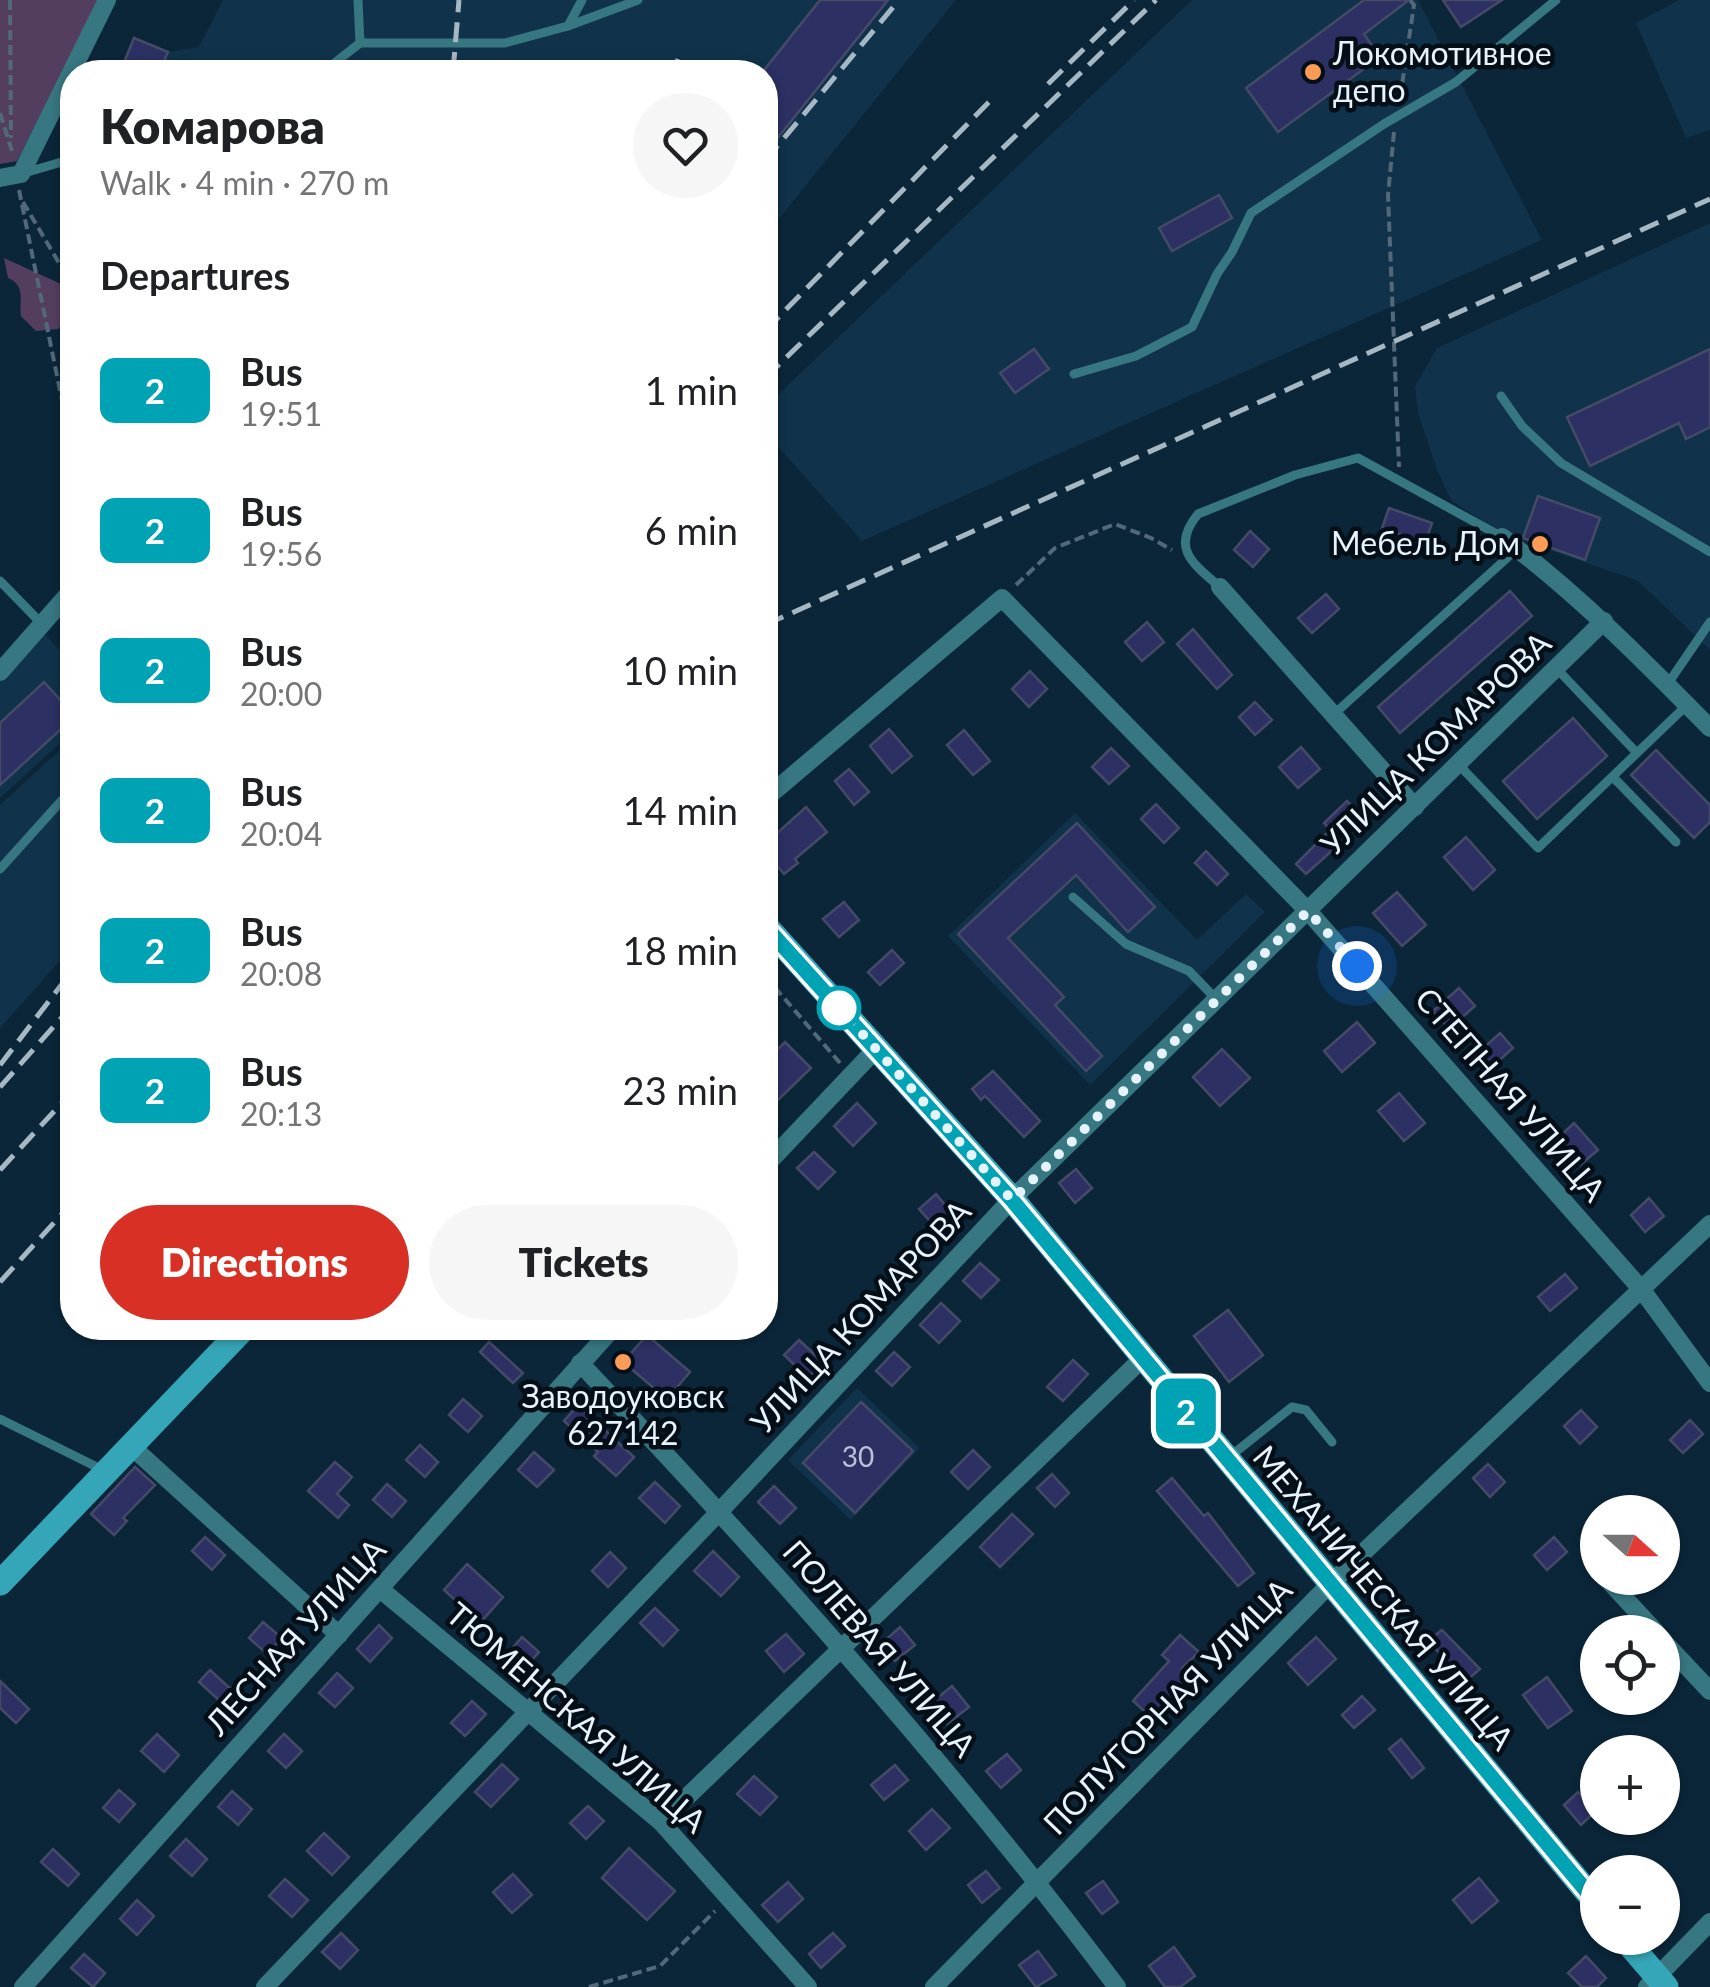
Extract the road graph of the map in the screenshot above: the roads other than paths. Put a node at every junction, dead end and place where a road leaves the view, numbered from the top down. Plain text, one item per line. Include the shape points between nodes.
1 (107, 0) edge
2 (358, 0) edge
3 (582, 0) edge
4 (638, 0) edge
5 (1556, 0) edge
6 (568, 26) junction
7 (360, 43) junction
8 (75, 60) edge
9 (338, 60) edge
10 (60, 87) edge
11 (60, 163) edge
12 (12, 176) edge
13 (1074, 374) dead end
14 (1501, 396) dead end
15 (1510, 543) junction
16 (1710, 552) edge
17 (0, 580) edge
18 (1220, 587) joint
19 (60, 604) edge
20 (1604, 621) junction
21 (1710, 622) edge
22 (42, 624) junction
23 (1556, 668) junction
24 (0, 672) edge
25 (1667, 684) junction
26 (1688, 706) junction
27 (1333, 714) junction
28 (1710, 728) edge
29 (1638, 754) junction
30 (1458, 764) junction
31 (1613, 777) junction
32 (778, 788) edge
33 (60, 803) edge
34 (1415, 807) junction
35 (1676, 842) dead end
36 (0, 869) edge
37 (1073, 897) dead end
38 (1308, 911) junction
39 (778, 940) edge
40 (1218, 1000) junction
41 (876, 1049) junction
42 (778, 1152) edge
43 (1012, 1200) junction
44 (1710, 1224) edge
45 (1642, 1290) junction
46 (233, 1340) edge
47 (602, 1340) edge
48 (1143, 1358) junction
49 (580, 1362) junction
50 (1710, 1383) edge
51 (0, 1419) edge
52 (1332, 1442) dead end
53 (131, 1446) junction
54 (1226, 1460) junction
55 (106, 1472) junction
56 (720, 1512) junction
57 (0, 1583) edge
58 (1329, 1585) junction
59 (380, 1589) junction
60 (1621, 1595) edge
61 (1640, 1615) edge
62 (338, 1635) junction
63 (843, 1648) junction
64 (1680, 1659) edge
65 (1710, 1691) edge
66 (527, 1711) junction
67 (661, 1822) junction
68 (1039, 1882) junction
69 (1580, 1884) edge
70 (1710, 1922) edge
71 (1636, 1955) edge
72 (1657, 1984) edge
73 (23, 1987) edge
74 (265, 1987) edge
75 (808, 1987) edge
76 (934, 1987) edge
77 (1117, 1987) edge

1 - 8 street
2 - 7 lane
3 - 6 lane
4 - 6 lane
5 - 13 lane via 1456,82 1251,213 1192,327 1136,356
6 - 7 lane via 505,43
7 - 9 lane
10 - 12 street
11 - 12 lane
14 - 16 lane via 1561,463
15 - 18 lane via 1358,458 1198,514 1188,526 1189,560
15 - 20 street
15 - 27 lane
17 - 22 lane
18 - 27 street
19 - 22 street
20 - 23 street, УЛИЦА КОМАРОВА
20 - 25 street
21 - 25 lane
22 - 24 street
23 - 29 lane
23 - 30 street, УЛИЦА КОМАРОВА
25 - 26 street
26 - 28 street
26 - 29 lane
27 - 34 street
29 - 31 lane
30 - 31 lane via 1538,848
30 - 34 street, УЛИЦА КОМАРОВА
31 - 35 lane
32 - 38 street, СТЕПНАЯ УЛИЦА via 1002,598
33 - 36 lane
34 - 38 street, УЛИЦА КОМАРОВА
37 - 40 lane via 1126,944 1188,971
38 - 40 street, УЛИЦА КОМАРОВА
38 - 45 street, СТЕПНАЯ УЛИЦА
39 - 41 street, МЕХАНИЧЕСКАЯ УЛИЦА
40 - 43 street, УЛИЦА КОМАРОВА
41 - 42 street
41 - 43 street, МЕХАНИЧЕСКАЯ УЛИЦА
43 - 48 street, МЕХАНИЧЕСКАЯ УЛИЦА
43 - 56 street, УЛИЦА КОМАРОВА
44 - 45 street, ПОЛУГОРНАЯ УЛИЦА
45 - 50 street, СТЕПНАЯ УЛИЦА
45 - 58 street, ПОЛУГОРНАЯ УЛИЦА
46 - 53 street
47 - 49 street, ЛЕСНАЯ УЛИЦА
48 - 54 street, МЕХАНИЧЕСКАЯ УЛИЦА
48 - 63 street
49 - 56 street, ПОЛЕВАЯ УЛИЦА
49 - 59 street, ЛЕСНАЯ УЛИЦА
51 - 55 lane
52 - 54 lane via 1306,1410 1292,1407
53 - 55 street
53 - 62 street
54 - 58 street, МЕХАНИЧЕСКАЯ УЛИЦА
55 - 57 street
56 - 63 street, ПОЛЕВАЯ УЛИЦА
56 - 66 street, УЛИЦА КОМАРОВА
58 - 68 street, ПОЛУГОРНАЯ УЛИЦА
58 - 69 street, МЕХАНИЧЕСКАЯ УЛИЦА
59 - 62 street, ЛЕСНАЯ УЛИЦА
59 - 66 street, ТЮМЕНСКАЯ УЛИЦА
60 - 61 street
62 - 73 street, ЛЕСНАЯ УЛИЦА
63 - 67 street
63 - 68 street, ПОЛЕВАЯ УЛИЦА
64 - 65 street
66 - 67 street, ТЮМЕНСКАЯ УЛИЦА
66 - 74 street, УЛИЦА КОМАРОВА
67 - 75 street, ТЮМЕНСКАЯ УЛИЦА
68 - 76 street, ПОЛУГОРНАЯ УЛИЦА
68 - 77 street, ПОЛЕВАЯ УЛИЦА
70 - 72 street
71 - 72 street

